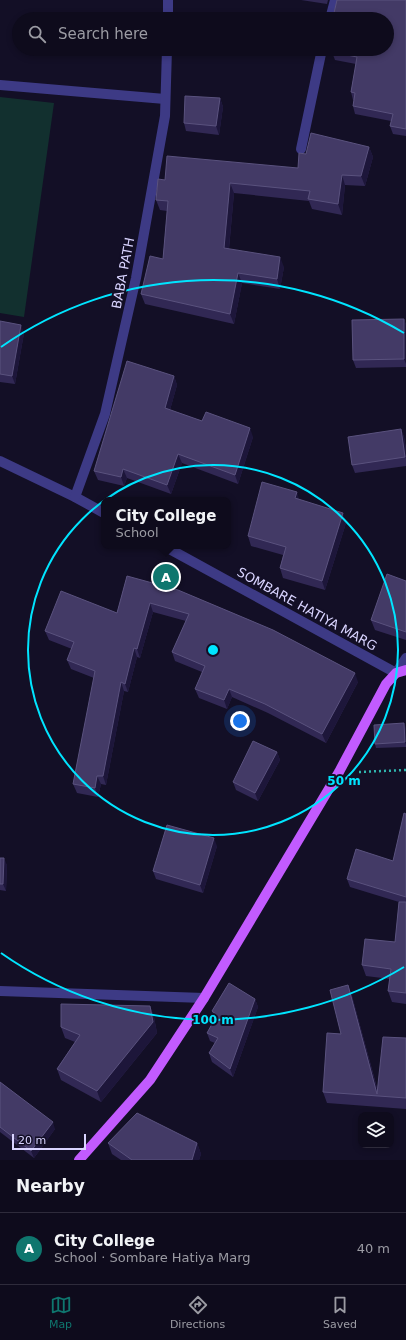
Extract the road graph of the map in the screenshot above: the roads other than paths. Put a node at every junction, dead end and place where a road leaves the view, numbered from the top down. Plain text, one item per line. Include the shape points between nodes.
1 (168, 0) edge
2 (335, 0) edge
3 (168, 12) edge
4 (332, 12) edge
5 (167, 56) edge
6 (321, 56) edge
7 (0, 85) edge
8 (165, 99) junction
9 (301, 149) dead end
10 (0, 461) edge
11 (75, 497) junction
12 (101, 511) edge
13 (169, 549) edge
14 (406, 658) edge
15 (406, 670) edge
16 (396, 673) junction
17 (0, 991) edge
18 (204, 998) junction
19 (79, 1160) edge

1 - 3 street
2 - 4 street
5 - 8 street, BABA PATH
6 - 9 street
7 - 8 street
8 - 11 street, BABA PATH via 165,116 136,278 105,414
10 - 11 street
11 - 12 street
13 - 16 street, SOMBARE HATIYA MARG
14 - 16 street
15 - 16 main road
16 - 18 main road via 386,684 339,772
17 - 18 street
18 - 19 main road via 150,1080

